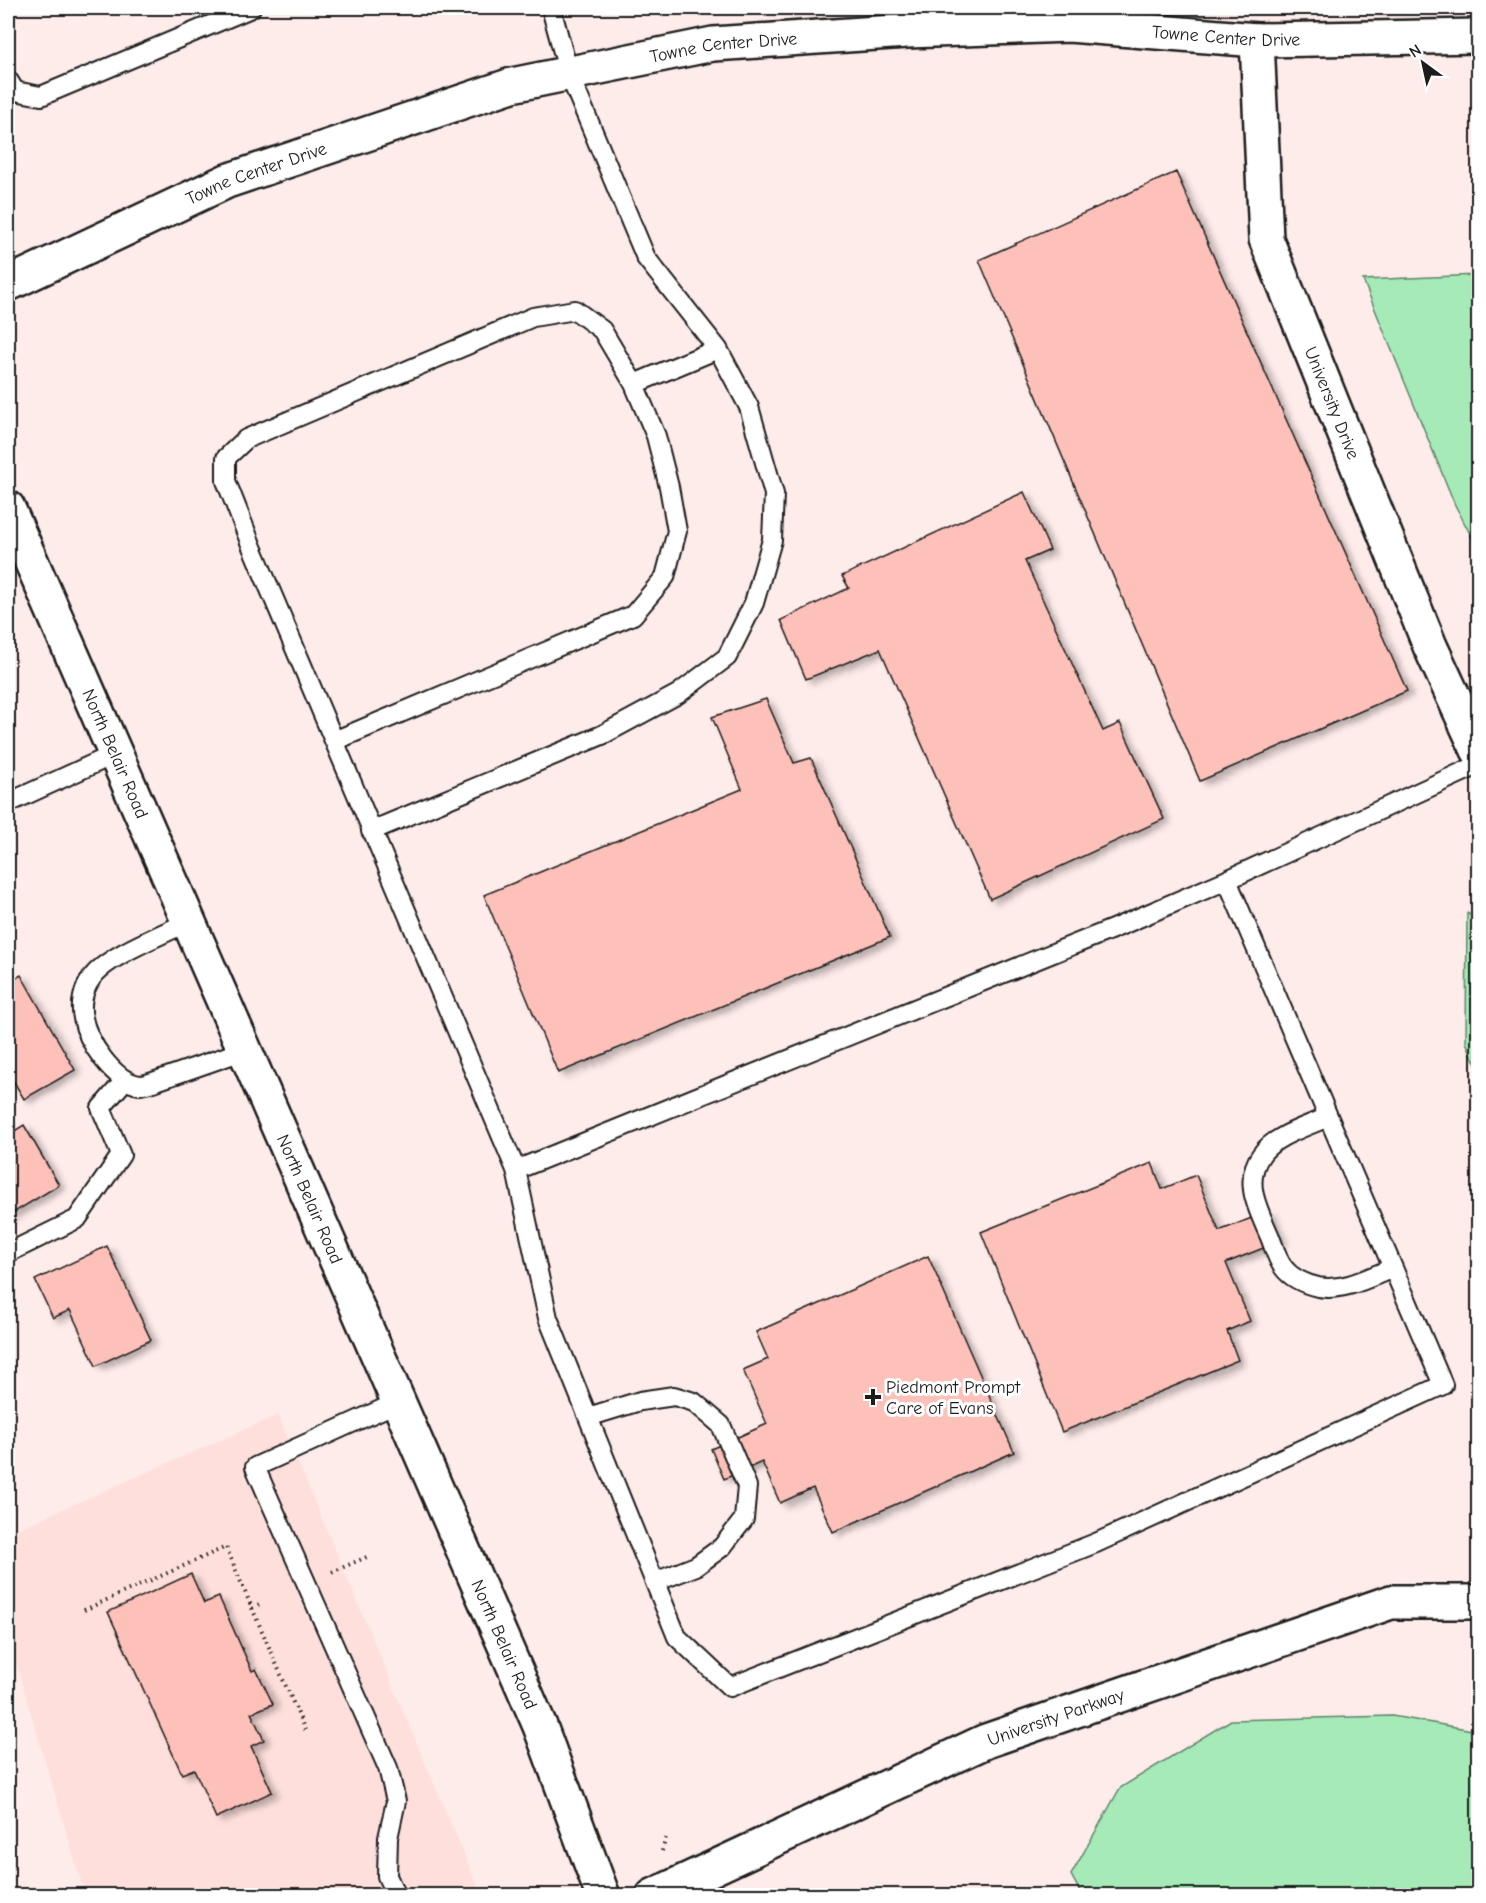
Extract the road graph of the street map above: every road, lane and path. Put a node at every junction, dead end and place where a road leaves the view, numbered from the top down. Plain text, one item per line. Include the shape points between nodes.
1 (251, 8) edge
2 (551, 8) edge
3 (1479, 36) edge
4 (1257, 40) junction
5 (569, 74) junction
6 (8, 80) edge
7 (8, 284) edge
8 (718, 349) junction
9 (634, 384) junction
10 (8, 508) edge
11 (334, 741) junction
12 (1479, 750) edge
13 (115, 754) junction
14 (1479, 765) edge
15 (8, 803) edge
16 (371, 831) junction
17 (1227, 880) junction
18 (188, 921) junction
19 (244, 1050) junction
20 (125, 1080) junction
21 (1328, 1117) junction
22 (516, 1170) junction
23 (8, 1254) edge
24 (1393, 1268) junction
25 (398, 1402) junction
26 (588, 1417) junction
27 (369, 1556) dead end
28 (326, 1575) dead end
29 (655, 1582) junction
30 (1479, 1602) edge
31 (259, 1605) dead end
32 (252, 1608) junction
33 (84, 1610) dead end
34 (305, 1730) dead end
35 (396, 1896) edge
36 (603, 1896) edge
37 (652, 1896) edge

1 - 6 lane via 40,96 15,91
2 - 5 lane
3 - 4 main road, Towne Center Drive
4 - 5 main road, Towne Center Drive via 1068,25 907,31 713,44
4 - 12 main road, University Drive via 1266,239 1425,635
5 - 7 main road, Towne Center Drive via 512,86 227,181
5 - 8 lane via 646,258
8 - 9 lane
8 - 16 lane via 749,407 774,494 772,540 754,603 727,657 678,694 602,735
9 - 11 lane via 656,436 678,531 665,577 633,615
9 - 11 lane via 602,330 575,310 533,317 246,439 226,458 226,481
10 - 13 main road, North Belair Road
11 - 16 lane
13 - 15 lane
13 - 18 main road, North Belair Road
14 - 17 lane
16 - 22 lane
17 - 21 lane
17 - 22 lane
18 - 19 main road, North Belair Road
18 - 20 lane via 101,966 90,979 82,999 90,1038 110,1068
19 - 20 lane via 153,1082 140,1085
19 - 25 main road, North Belair Road
20 - 23 lane via 101,1108 121,1155 77,1219
21 - 24 lane
21 - 24 lane via 1269,1144 1255,1167 1252,1180 1256,1203 1282,1266 1305,1284 1333,1288
22 - 26 lane via 548,1318
24 - 29 lane via 1443,1385 1096,1543 730,1687 677,1637
25 - 35 lane via 255,1467 388,1768 396,1801 388,1838 387,1876
25 - 36 main road, North Belair Road via 540,1726
26 - 29 lane
26 - 29 lane via 640,1401 674,1396 694,1401 721,1425 747,1486 744,1519 722,1547 696,1566
27 - 28 path
30 - 37 main road, University Parkway via 1391,1602 986,1741
31 - 32 path
32 - 33 path via 226,1547
32 - 34 path

